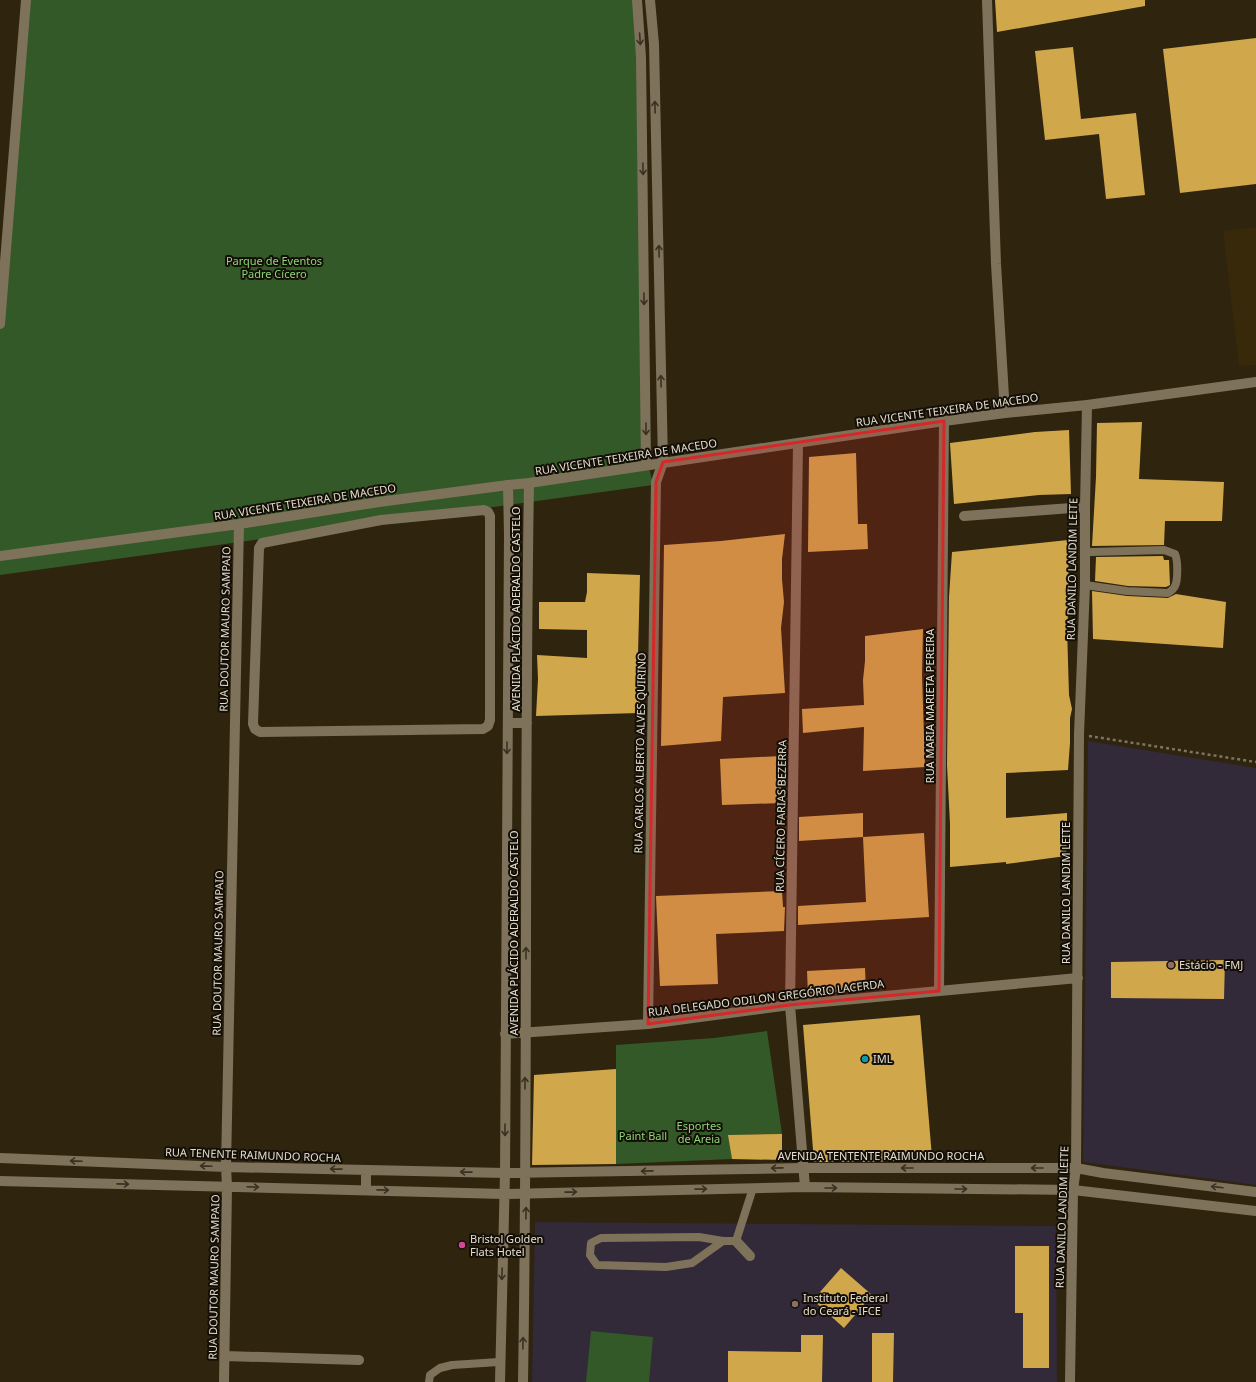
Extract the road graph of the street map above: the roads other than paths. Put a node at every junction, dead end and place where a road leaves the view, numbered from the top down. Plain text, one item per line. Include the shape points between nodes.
1 (26, 0) edge
2 (637, 0) edge
3 (650, 0) edge
4 (987, 0) edge
5 (656, 130) junction
6 (642, 131) junction
7 (1, 307) edge
8 (0, 324) edge
9 (1256, 382) edge
10 (1087, 405) junction
11 (1005, 413) junction
12 (944, 421) junction
13 (798, 444) junction
14 (662, 462) junction
15 (646, 465) junction
16 (656, 482) junction
17 (529, 483) junction
18 (508, 485) junction
19 (379, 502) junction
20 (1085, 507) junction
21 (964, 516) dead end
22 (381, 520) junction
23 (239, 524) junction
24 (1085, 551) junction
25 (0, 556) edge
26 (1085, 585) junction
27 (508, 723) junction
28 (527, 723) junction
29 (1078, 978) junction
30 (939, 991) junction
31 (790, 1005) junction
32 (648, 1024) junction
33 (525, 1033) junction
34 (505, 1034) junction
35 (0, 1158) edge
36 (226, 1167) junction
37 (804, 1168) junction
38 (1076, 1168) junction
39 (366, 1170) junction
40 (505, 1173) junction
41 (525, 1173) junction
42 (0, 1182) edge
43 (227, 1186) junction
44 (753, 1188) junction
45 (805, 1188) junction
46 (366, 1190) junction
47 (1073, 1190) junction
48 (1256, 1192) edge
49 (526, 1193) junction
50 (504, 1194) junction
51 (1256, 1210) edge
52 (722, 1241) junction
53 (736, 1241) junction
54 (750, 1256) dead end
55 (225, 1356) junction
56 (359, 1360) dead end
57 (500, 1362) junction
58 (224, 1382) edge
59 (429, 1382) edge
60 (500, 1382) edge
61 (523, 1382) edge
62 (1070, 1382) edge

1 - 7 street
2 -> 6 street
5 -> 3 street, RUA CARLOS ALBERTO ALVES QUIRINO
4 - 11 street via 996,264
5 - 6 street
14 -> 5 street, RUA CARLOS ALBERTO ALVES QUIRINO
6 -> 15 street
7 - 8 street
9 - 10 street, RUA VICENTE TEIXEIRA DE MACEDO
10 - 11 street, RUA VICENTE TEIXEIRA DE MACEDO
10 - 20 street, RUA DANILO LANDIM LEITE
11 - 12 street, RUA VICENTE TEIXEIRA DE MACEDO
12 - 13 street, RUA VICENTE TEIXEIRA DE MACEDO
12 - 30 street, RUA MARIA MARIETA PEREIRA
13 - 14 street, RUA VICENTE TEIXEIRA DE MACEDO
13 - 31 street, RUA CÍCERO FARIAS BEZERRA
14 - 15 street, RUA VICENTE TEIXEIRA DE MACEDO
14 - 16 street, RUA CARLOS ALBERTO ALVES QUIRINO
15 - 16 street
15 - 17 street, RUA VICENTE TEIXEIRA DE MACEDO
16 - 32 street, RUA CARLOS ALBERTO ALVES QUIRINO
17 - 18 street, RUA VICENTE TEIXEIRA DE MACEDO
17 - 28 street, AVENIDA PLÁCIDO ADERALDO CASTELO
18 - 19 street, RUA VICENTE TEIXEIRA DE MACEDO
18 - 27 street, AVENIDA PLÁCIDO ADERALDO CASTELO
19 - 22 street
19 - 23 street, RUA VICENTE TEIXEIRA DE MACEDO
20 - 21 street
20 - 24 street, RUA DANILO LANDIM LEITE
22 - 22 street via 484,510 488,512 488,726 483,729 260,732 253,724 260,546 262,543
23 - 25 street, RUA VICENTE TEIXEIRA DE MACEDO
23 - 36 street, RUA DOUTOR MAURO SAMPAIO
24 - 26 street, RUA DANILO LANDIM LEITE
24 - 26 lane via 1164,550 1175,554 1178,559 1176,585 1168,593
26 - 29 street, RUA DANILO LANDIM LEITE via 1079,734
27 - 28 street
27 -> 34 street, AVENIDA PLÁCIDO ADERALDO CASTELO
33 -> 28 street, AVENIDA PLÁCIDO ADERALDO CASTELO
29 - 30 street, RUA DELEGADO ODILON GREGÓRIO LACERDA
29 - 38 street, RUA DANILO LANDIM LEITE
30 - 31 street, RUA DELEGADO ODILON GREGÓRIO LACERDA
31 - 32 street, RUA DELEGADO ODILON GREGÓRIO LACERDA
31 - 37 street, RUA CÍCERO FARIAS BEZERRA
32 - 33 street, RUA DELEGADO ODILON GREGÓRIO LACERDA
33 - 34 street, RUA DELEGADO ODILON GREGÓRIO LACERDA
41 -> 33 street, AVENIDA PLÁCIDO ADERALDO CASTELO
34 -> 40 street, AVENIDA PLÁCIDO ADERALDO CASTELO
36 -> 35 street, RUA TENENTE RAIMUNDO ROCHA
39 -> 36 street, RUA TENENTE RAIMUNDO ROCHA
36 - 43 street, RUA DOUTOR MAURO SAMPAIO
38 -> 37 street, AVENIDA TENTENTE RAIMUNDO ROCHA
37 -> 41 street, AVENIDA TENTENTE RAIMUNDO ROCHA
37 - 45 street, RUA CÍCERO FARIAS BEZERRA
38 - 47 street, RUA DANILO LANDIM LEITE
48 -> 38 street, AVENIDA TENTENTE RAIMUNDO ROCHA
40 -> 39 street, RUA TENENTE RAIMUNDO ROCHA
39 - 46 street
40 - 41 street, AVENIDA TENTENTE RAIMUNDO ROCHA
40 - 50 street, AVENIDA PLÁCIDO ADERALDO CASTELO
41 - 49 street, AVENIDA PLÁCIDO ADERALDO CASTELO
42 -> 43 street
43 -> 46 street
43 - 55 street, RUA DOUTOR MAURO SAMPAIO
44 - 45 street
49 -> 44 street
44 - 53 lane
45 -> 47 street
46 -> 50 street
47 - 51 street
47 - 62 street, RUA DANILO LANDIM LEITE
49 - 50 street
61 -> 49 street, AVENIDA PLÁCIDO ADERALDO CASTELO
50 -> 57 street, AVENIDA PLÁCIDO ADERALDO CASTELO
52 - 52 lane via 692,1263 666,1267 596,1265 590,1255 591,1243 601,1238 699,1237
52 - 53 lane
53 - 54 street
55 - 56 street
55 - 58 street, RUA DOUTOR MAURO SAMPAIO
57 - 59 lane via 440,1368 430,1375
57 - 60 street, AVENIDA PLÁCIDO ADERALDO CASTELO

